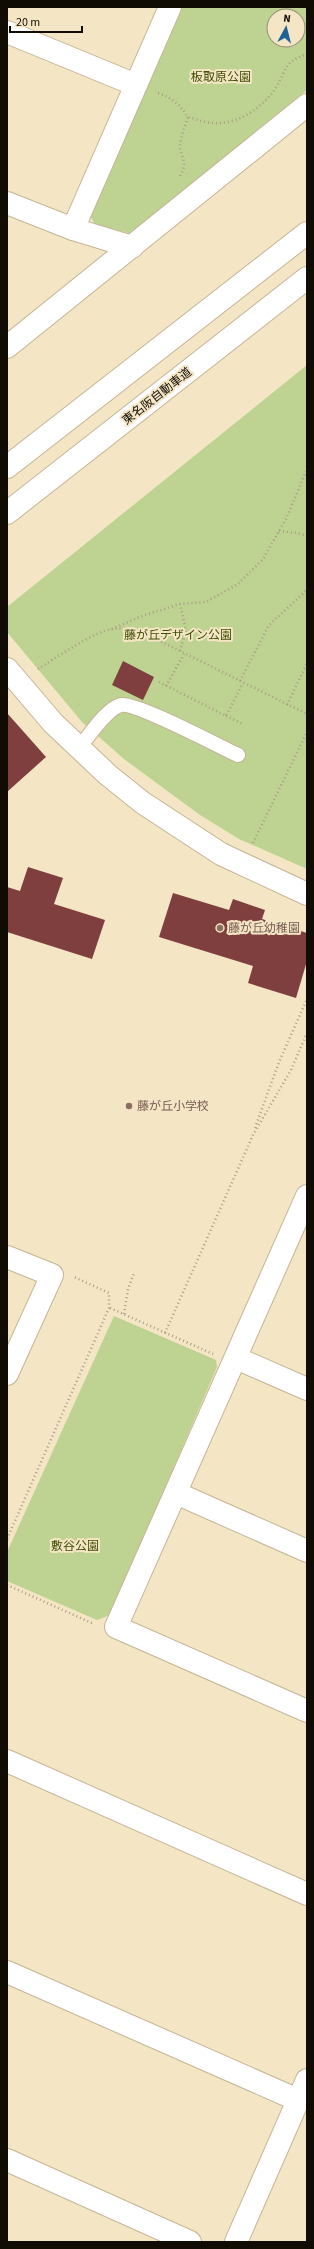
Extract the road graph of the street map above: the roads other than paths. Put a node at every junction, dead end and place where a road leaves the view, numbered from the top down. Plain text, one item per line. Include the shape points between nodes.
1 (170, 7) edge
2 (7, 32) edge
3 (136, 85) junction
4 (307, 105) edge
5 (7, 203) edge
6 (73, 229) junction
7 (307, 233) edge
8 (132, 247) junction
9 (307, 278) edge
10 (7, 347) edge
11 (7, 467) edge
12 (7, 513) edge
13 (7, 669) edge
14 (79, 748) junction
15 (238, 755) dead end
16 (307, 894) edge
17 (307, 1196) edge
18 (301, 1226) edge
19 (7, 1257) edge
20 (235, 1361) junction
21 (7, 1374) edge
22 (307, 1389) edge
23 (176, 1493) junction
24 (307, 1550) edge
25 (307, 1712) edge
26 (7, 1761) edge
27 (307, 1894) edge
28 (7, 1972) edge
29 (307, 2080) edge
30 (298, 2100) junction
31 (7, 2160) edge
32 (190, 2242) edge
33 (236, 2242) edge

1 - 3 main road
2 - 3 main road
3 - 6 main road
4 - 8 main road
5 - 6 main road
6 - 8 main road
7 - 11 main road
8 - 10 main road
9 - 12 main road, 東名阪自動車道
13 - 14 main road via 29,697
14 - 15 lane via 111,710 122,705 140,709
14 - 16 main road via 137,799 189,835 221,854
17 - 18 main road
18 - 20 main road
19 - 21 main road via 52,1275
20 - 22 main road
20 - 23 main road
23 - 24 main road
23 - 25 main road via 116,1627
26 - 27 main road
28 - 30 main road
29 - 30 main road
30 - 33 main road
31 - 32 main road

